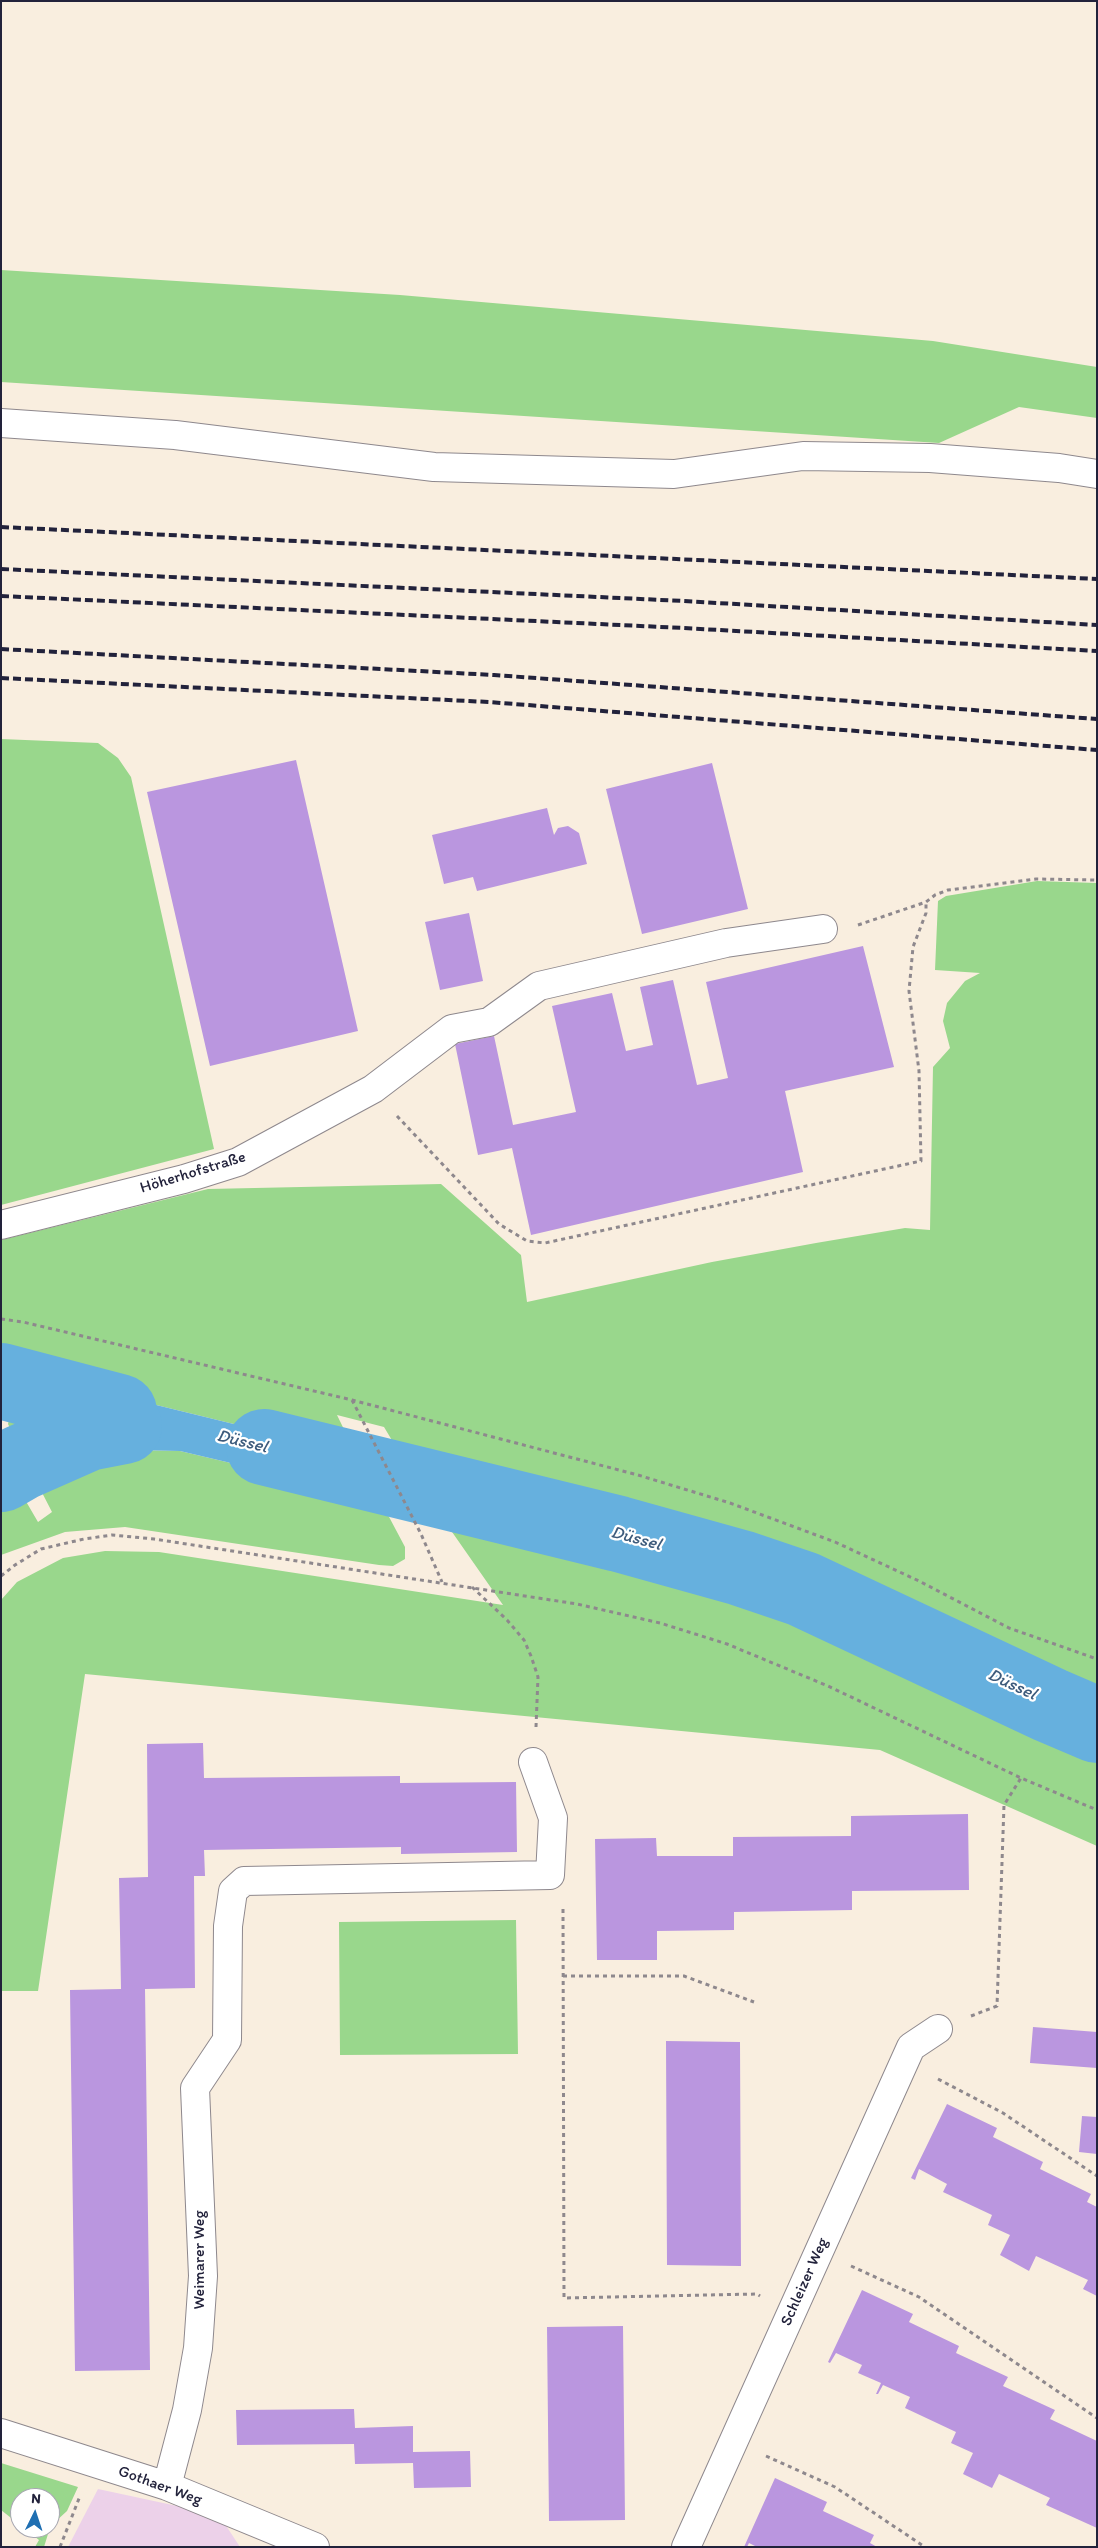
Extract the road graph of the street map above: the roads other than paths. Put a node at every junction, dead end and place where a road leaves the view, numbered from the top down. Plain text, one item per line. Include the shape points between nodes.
1 (1, 422) edge
2 (1097, 474) edge
3 (823, 929) road end
4 (1, 1225) edge
5 (533, 1762) road end
6 (938, 2029) road end
7 (1, 2433) edge
8 (166, 2486) junction
9 (265, 2538) edge
10 (315, 2547) edge
11 (686, 2547) edge

1 - 2 street via 175,435 434,467 674,474 803,456 930,458
3 - 4 street, Höherhofstraße via 726,943 539,986 489,1022 452,1029 373,1089 238,1162 184,1179
5 - 8 street, Weimarer Weg via 553,1818 550,1875 244,1881 233,1891 228,1926 227,2040 195,2088 203,2276 198,2348 187,2410
6 - 11 street, Schleizer Weg via 910,2046
7 - 8 street, Gothaer Weg
8 - 9 street, Gothaer Weg
9 - 10 street, Gothaer Weg

